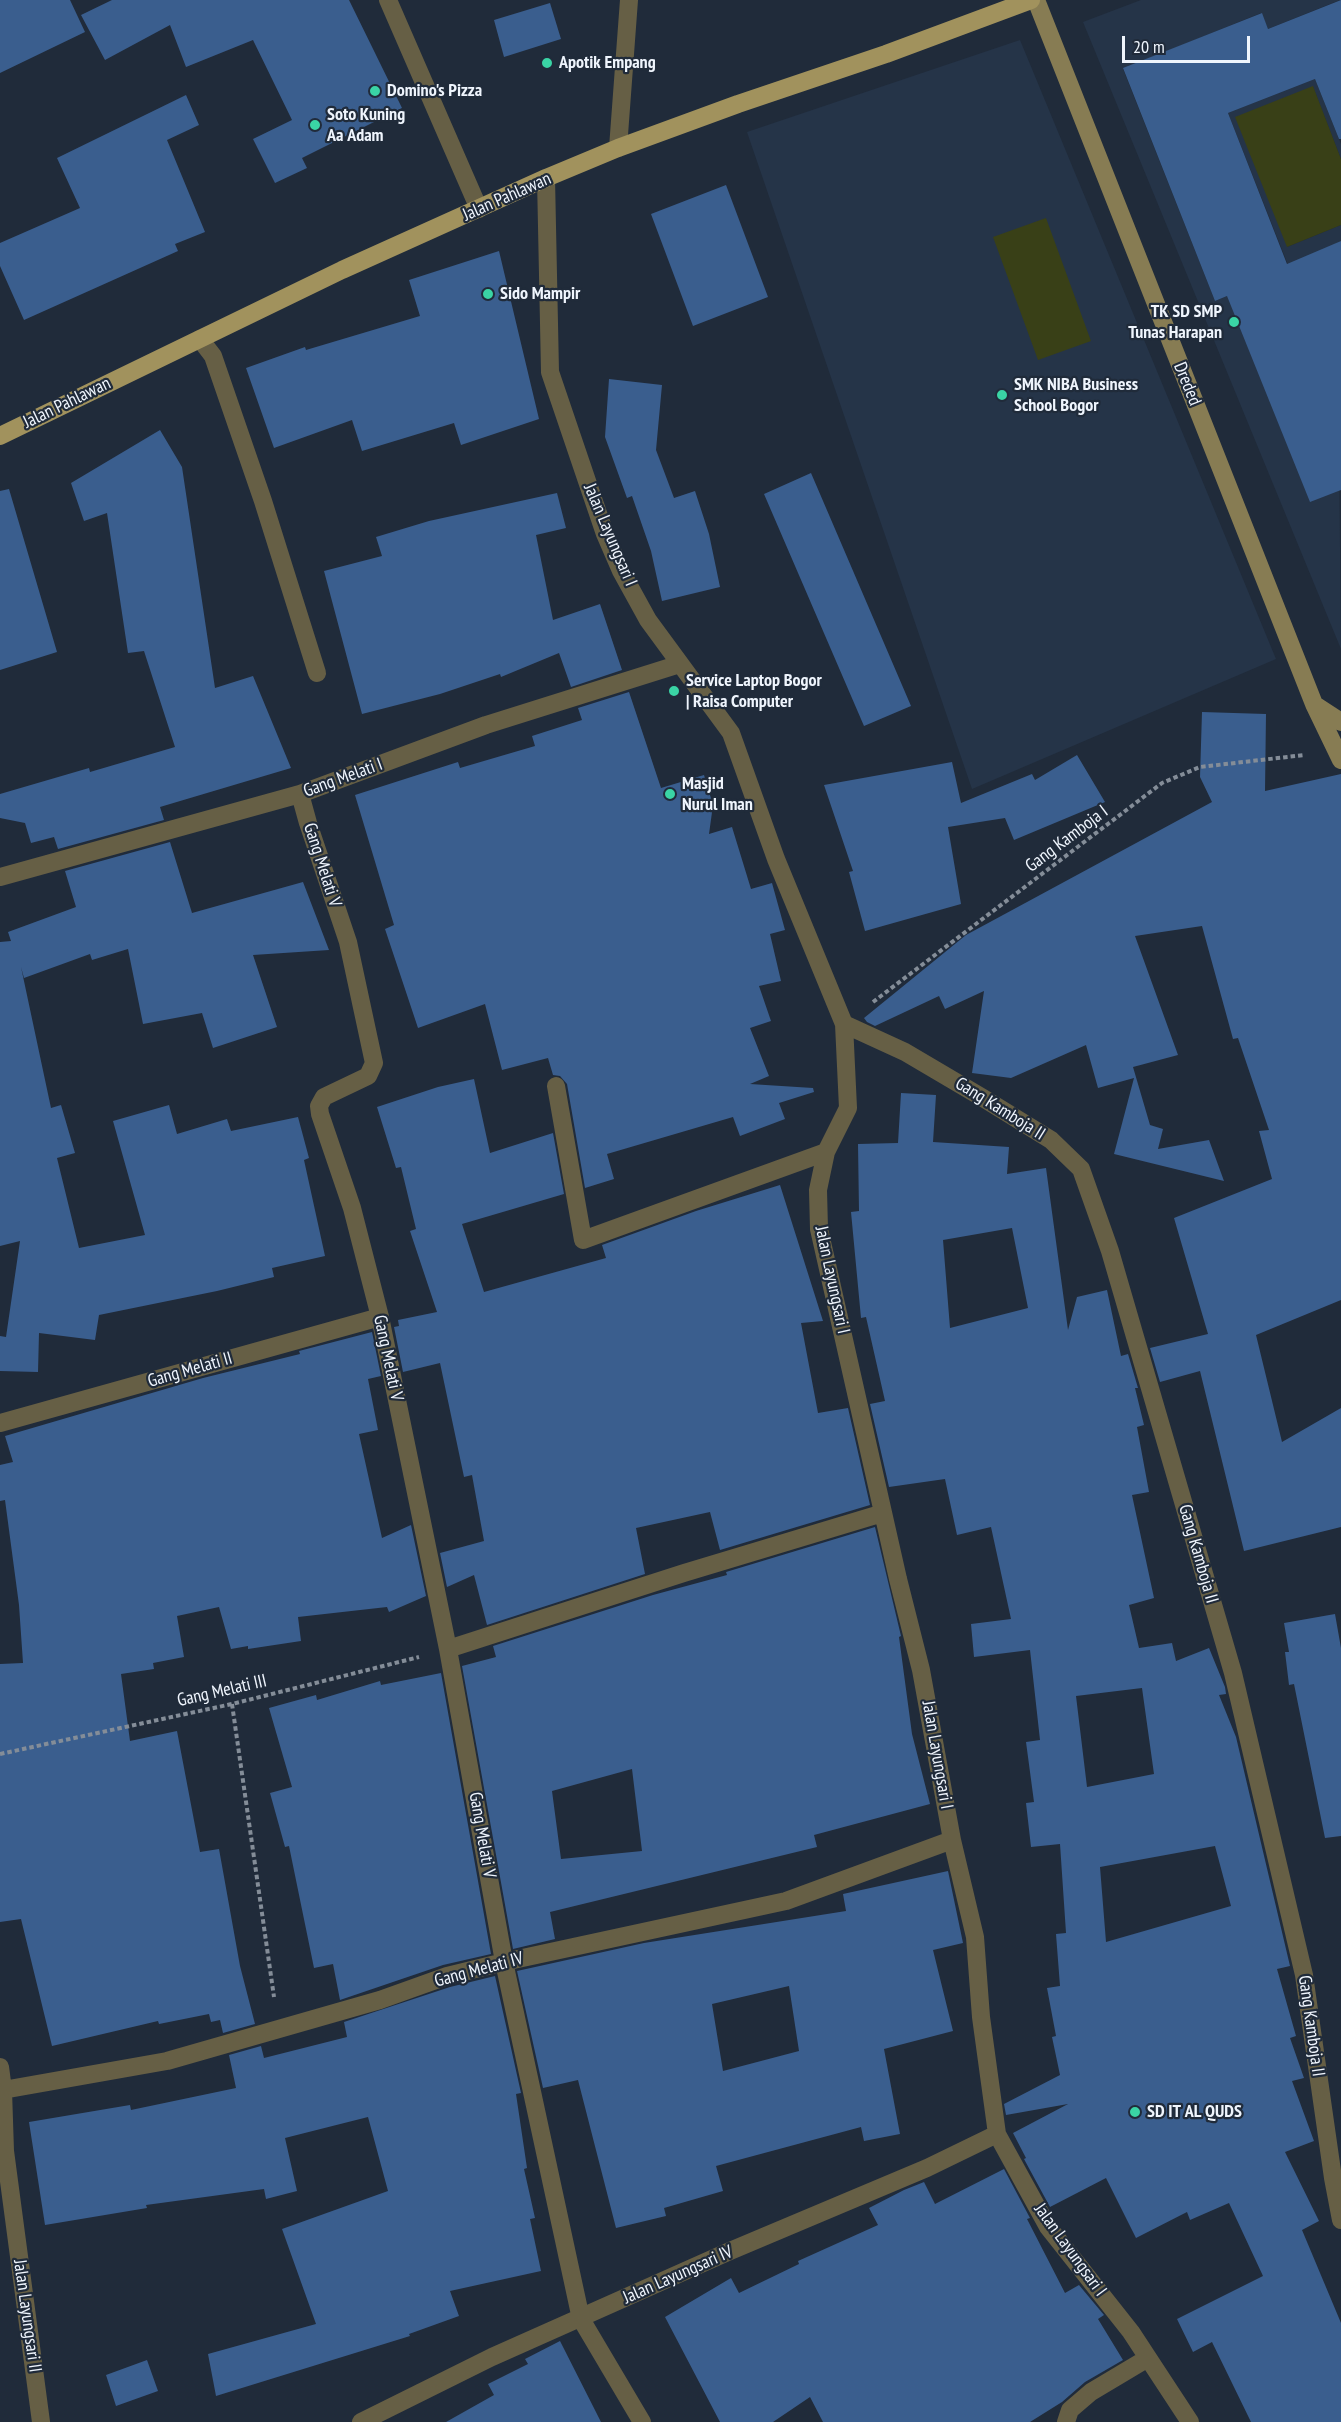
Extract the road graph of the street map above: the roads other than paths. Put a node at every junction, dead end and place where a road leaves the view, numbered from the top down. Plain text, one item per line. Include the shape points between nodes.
1 (388, 0) edge
2 (629, 0) edge
3 (1034, 0) edge
4 (618, 148) junction
5 (546, 178) junction
6 (479, 209) junction
7 (200, 339) junction
8 (0, 436) edge
9 (680, 664) junction
10 (317, 673) dead end
11 (1314, 704) junction
12 (1341, 722) edge
13 (1339, 755) edge
14 (300, 794) junction
15 (0, 877) edge
16 (844, 1024) junction
17 (556, 1086) dead end
18 (826, 1152) junction
19 (380, 1317) junction
20 (0, 1423) edge
21 (884, 1513) junction
22 (448, 1649) junction
23 (952, 1840) junction
24 (504, 1962) junction
25 (0, 2067) edge
26 (3, 2090) junction
27 (997, 2134) junction
28 (1341, 2220) edge
29 (581, 2319) junction
30 (1148, 2358) junction
31 (41, 2422) edge
32 (361, 2422) edge
33 (642, 2422) edge
34 (1066, 2422) edge
35 (1190, 2422) edge

1 - 6 street
2 - 4 street
3 - 4 main road, Jalan Pahlawan
3 - 11 street, Dreded
4 - 5 main road, Jalan Pahlawan
5 - 6 main road, Jalan Pahlawan
5 - 9 street, Jalan Layungsari I via 550,372 604,534 648,620
6 - 7 main road, Jalan Pahlawan
7 - 8 main road, Jalan Pahlawan
7 - 10 street via 213,356 275,535
9 - 14 street, Gang Melati I via 486,725
9 - 16 street, Jalan Layungsari I via 731,733 776,859
11 - 12 street
11 - 13 street, Dreded
14 - 15 street, Gang Melati I
14 - 19 street, Gang Melati V via 348,942 374,1063 368,1076 324,1097 319,1106 352,1208
16 - 18 street, Jalan Layungsari I via 848,1108
16 - 28 street, Gang Kamboja II via 905,1052 983,1098 1051,1140 1081,1169 1110,1251 1233,1673 1304,1975
17 - 18 street via 583,1240
18 - 21 street, Jalan Layungsari I via 818,1190 819,1229
19 - 20 street, Gang Melati II
19 - 22 street, Gang Melati V
21 - 22 street
21 - 23 street, Jalan Layungsari I via 921,1670
22 - 24 street, Gang Melati V
23 - 24 street, Gang Melati IV via 786,1901
23 - 27 street, Jalan Layungsari I via 975,1937
24 - 26 street, Gang Melati IV via 167,2061
24 - 29 street, Gang Melati V
25 - 26 street, Jalan Layungsari II
26 - 31 street, Jalan Layungsari II via 5,2151
27 - 29 street, Jalan Layungsari IV
27 - 30 street, Jalan Layungsari I via 1048,2227
29 - 32 street, Jalan Layungsari IV via 492,2357
29 - 33 street, Gang Melati V
30 - 34 street via 1091,2392 1070,2410
30 - 35 street, Jalan Layungsari I

